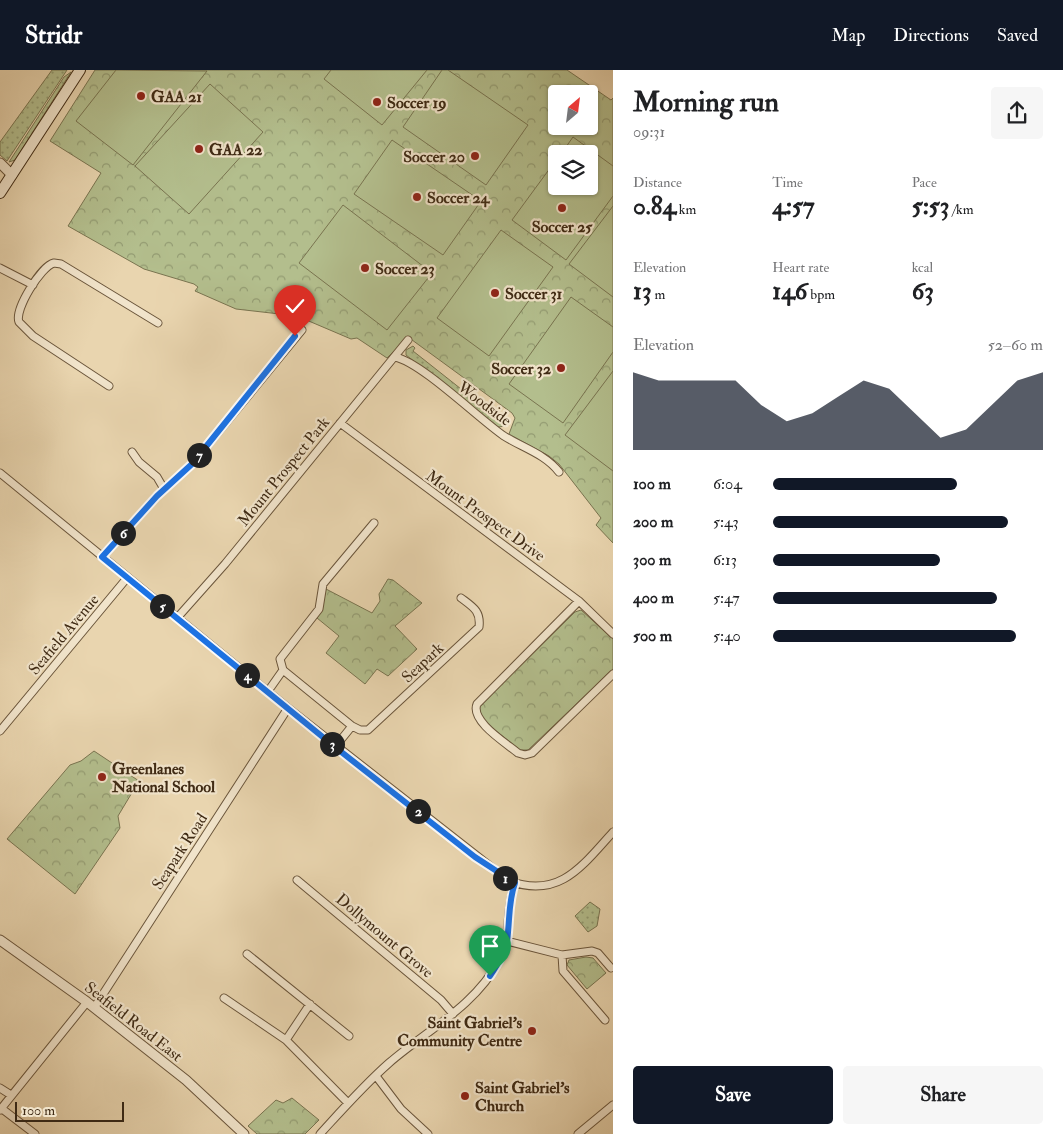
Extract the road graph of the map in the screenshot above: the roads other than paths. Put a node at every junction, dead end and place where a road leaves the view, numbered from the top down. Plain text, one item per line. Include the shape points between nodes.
1 (80, 70) edge
2 (0, 163) edge
3 (12, 175) junction
4 (0, 193) edge
5 (0, 268) edge
6 (33, 285) junction
7 (158, 323) dead end
8 (302, 330) dead end
9 (408, 340) dead end
10 (395, 357) junction
11 (110, 386) dead end
12 (340, 423) junction
13 (132, 452) dead end
14 (559, 472) dead end
15 (0, 473) edge
16 (164, 489) junction
17 (374, 523) dead end
18 (102, 557) junction
19 (127, 578) junction
20 (461, 598) dead end
21 (580, 601) junction
22 (177, 618) junction
23 (613, 634) edge
24 (284, 670) junction
25 (613, 674) edge
26 (271, 687) dead end
27 (288, 708) junction
28 (352, 726) junction
29 (0, 731) edge
30 (335, 747) junction
31 (613, 832) edge
32 (297, 880) dead end
33 (515, 883) junction
34 (0, 940) edge
35 (506, 942) junction
36 (248, 954) dead end
37 (562, 956) junction
38 (611, 968) dead end
39 (224, 998) dead end
40 (310, 1004) junction
41 (90, 1005) junction
42 (453, 1014) junction
43 (605, 1020) dead end
44 (349, 1036) dead end
45 (286, 1040) junction
46 (376, 1076) junction
47 (0, 1088) edge
48 (11, 1095) junction
49 (348, 1104) junction
50 (613, 1105) edge
51 (0, 1109) edge
52 (35, 1134) edge
53 (244, 1134) edge
54 (320, 1134) edge
55 (428, 1134) edge
56 (578, 1134) edge

1 - 3 main road
2 - 3 street
3 - 4 main road
5 - 6 street
6 - 7 street via 48,264 61,264
6 - 11 street via 19,311 18,319 22,326
8 - 16 street via 192,464
9 - 10 street, Mount Prospect Park
10 - 12 street, Mount Prospect Park
10 - 14 street, Woodside via 416,367 503,435 547,460
12 - 21 street, Mount Prospect Drive
12 - 22 street, Mount Prospect Park
13 - 16 street via 157,477
15 - 18 street
16 - 18 street
17 - 24 street via 323,584 319,608 280,660
18 - 19 street
19 - 22 street
19 - 29 street, Seafield Avenue
20 - 28 street, Seapark via 477,610 479,626 368,730
21 - 23 street, Mount Prospect Drive
21 - 25 street via 477,704 479,720 518,753 532,753
22 - 27 street
24 - 26 street
24 - 28 street
27 - 30 street
27 - 41 street, Seapark Road
28 - 30 street
30 - 33 street via 475,857
31 - 33 street via 564,881 536,886
32 - 42 street, Dollymount Grove via 442,1000
33 - 35 street via 510,898
34 - 41 street, Seafield Road East
35 - 37 street
35 - 42 street via 490,976
36 - 40 street
37 - 38 street via 592,951 598,953
37 - 43 street via 563,972
39 - 45 street
40 - 44 street
40 - 45 street
41 - 48 street, Seapark Road
41 - 53 street, Seafield Road East via 186,1080
42 - 46 street
45 - 49 street
46 - 49 street
46 - 55 street via 401,1109
47 - 48 street
48 - 51 street, Seapark Road
49 - 54 street
50 - 56 street
51 - 52 street

